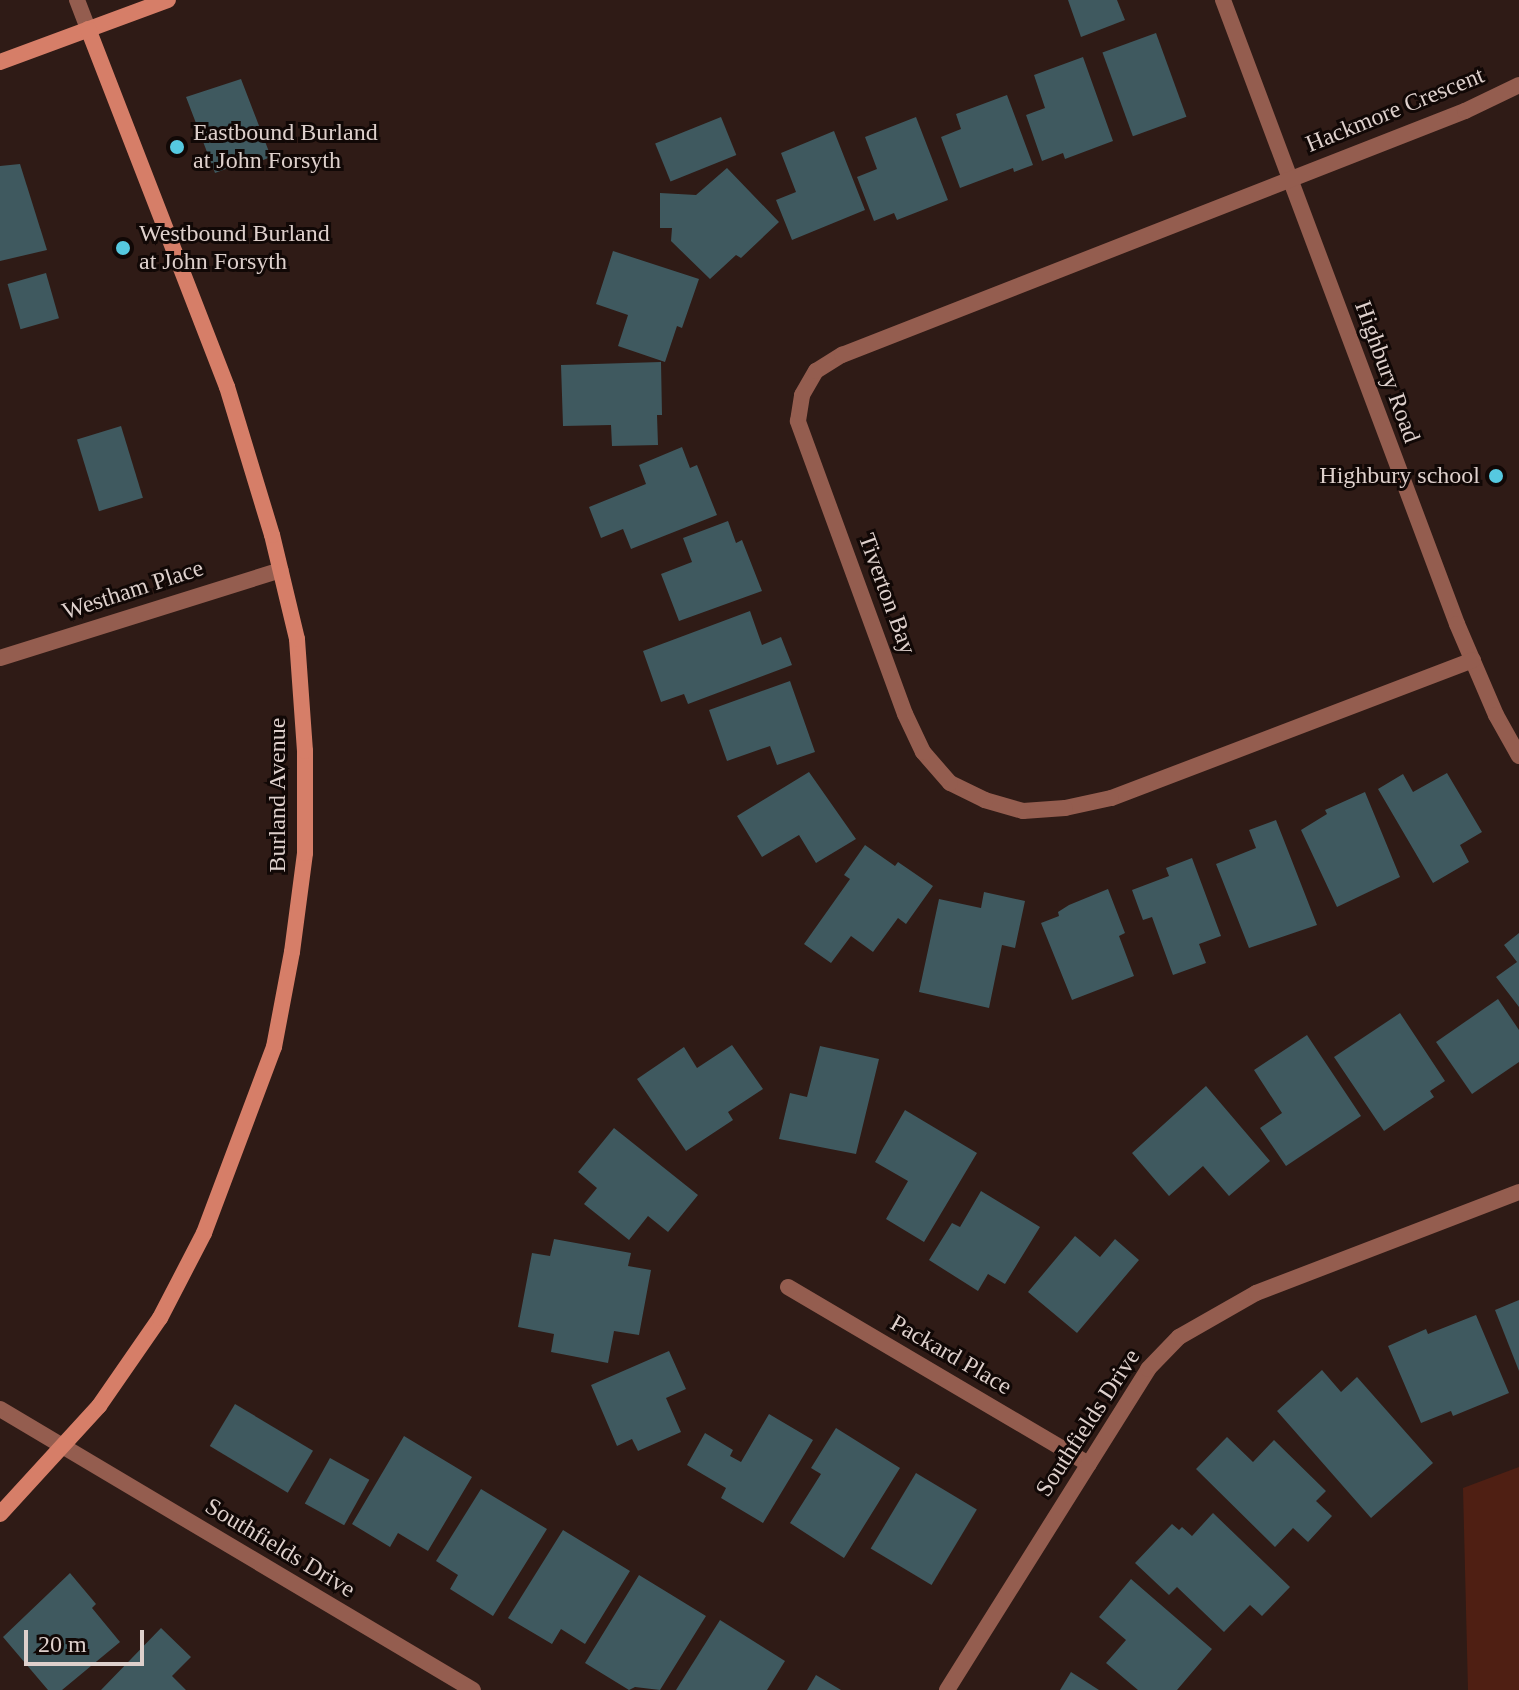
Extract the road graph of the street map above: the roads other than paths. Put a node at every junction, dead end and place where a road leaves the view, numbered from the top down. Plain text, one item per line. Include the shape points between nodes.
1 (77, 0) edge
2 (168, 0) edge
3 (1223, 0) edge
4 (88, 29) junction
5 (0, 62) edge
6 (1519, 85) edge
7 (1289, 178) junction
8 (280, 570) junction
9 (0, 658) edge
10 (1473, 660) junction
11 (1519, 756) edge
12 (1519, 1192) edge
13 (788, 1287) dead end
14 (0, 1409) edge
15 (63, 1447) junction
16 (1089, 1464) junction
17 (0, 1514) edge
18 (473, 1690) edge
19 (947, 1690) edge

1 - 4 street
2 - 4 street
3 - 7 street, Highbury Road
4 - 5 street
4 - 8 street, Burland Avenue via 227,387
6 - 7 street, Hackmore Crescent
7 - 10 street, Highbury Road
7 - 10 street, Tiverton Bay via 842,355 816,371 802,395 798,421 905,714 923,752 950,783 1023,811 1065,808 1111,798
8 - 9 street, Westham Place
8 - 15 street, Burland Avenue via 297,639 305,853 274,1047 204,1233 160,1318 99,1406
10 - 11 street, Highbury Road
12 - 16 street, Southfields Drive via 1256,1293 1179,1337 1148,1369
13 - 16 street, Packard Place
14 - 15 street, Southfields Drive
15 - 17 street, Burland Avenue
15 - 18 street, Southfields Drive
16 - 19 street, Southfields Drive

